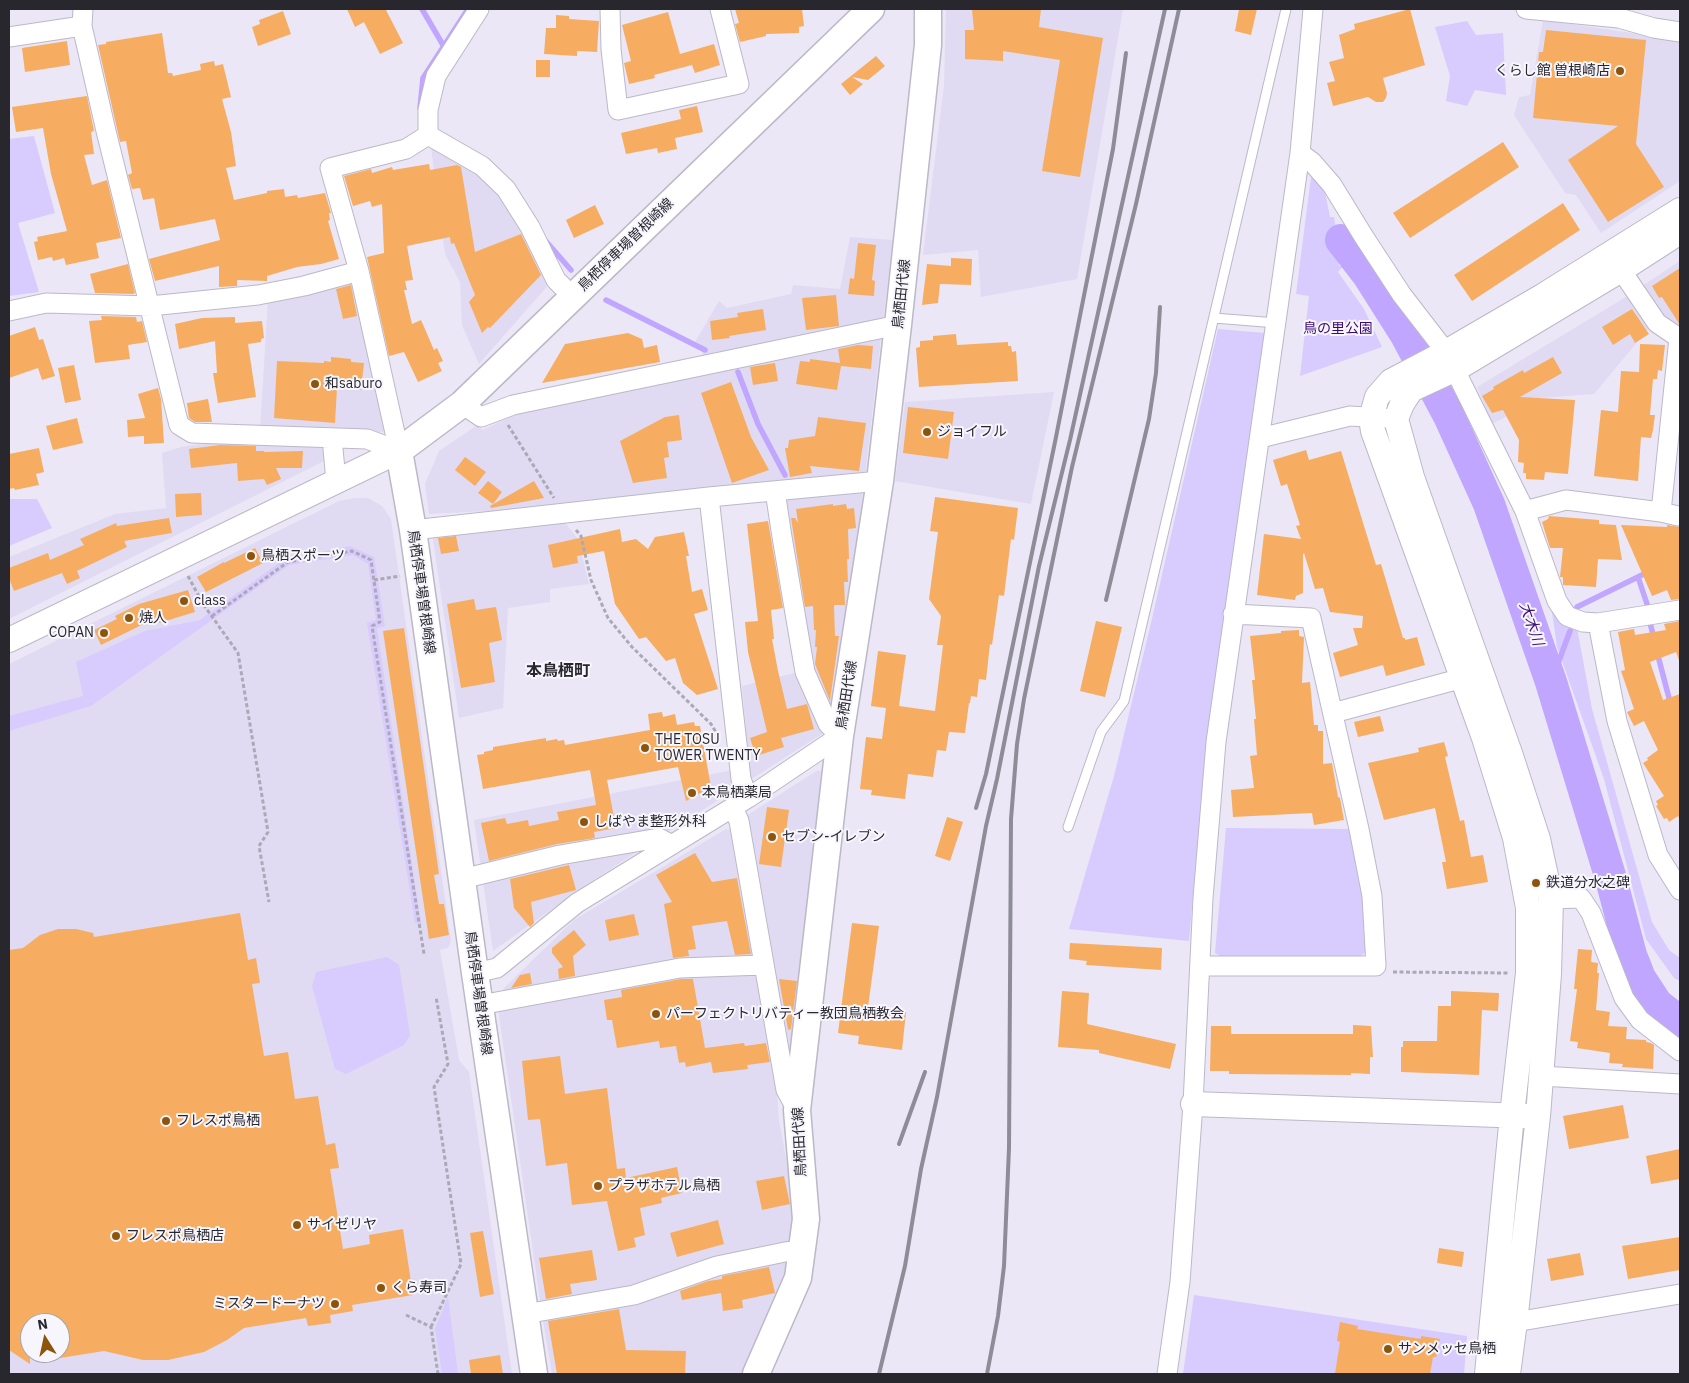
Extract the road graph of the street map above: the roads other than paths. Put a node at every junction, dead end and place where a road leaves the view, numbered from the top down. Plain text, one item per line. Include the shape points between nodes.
1 (479, 9) edge
2 (610, 9) edge
3 (720, 9) edge
4 (872, 9) edge
5 (928, 9) edge
6 (1286, 9) edge
7 (1313, 9) edge
8 (1526, 9) edge
9 (83, 17) edge
10 (1680, 32) edge
11 (9, 37) edge
12 (428, 135) junction
13 (1300, 153) junction
14 (1680, 210) edge
15 (1680, 232) edge
16 (1621, 270) junction
17 (359, 272) junction
18 (572, 296) junction
19 (150, 306) junction
20 (9, 311) edge
21 (1214, 318) junction
22 (1276, 323) junction
23 (898, 325) junction
24 (1680, 337) edge
25 (1451, 361) junction
26 (1407, 382) junction
27 (462, 404) junction
28 (1371, 418) junction
29 (1396, 419) junction
30 (332, 438) junction
31 (1260, 438) junction
32 (399, 451) junction
33 (336, 481) junction
34 (880, 481) junction
35 (776, 491) junction
36 (709, 497) junction
37 (1525, 511) junction
38 (413, 530) junction
39 (1680, 610) edge
40 (1233, 614) junction
41 (1598, 623) junction
42 (9, 640) edge
43 (1471, 676) junction
44 (1333, 713) junction
45 (840, 736) junction
46 (740, 803) junction
47 (1068, 827) dead end
48 (672, 845) junction
49 (462, 879) junction
50 (1680, 890) edge
51 (1551, 899) junction
52 (763, 965) junction
53 (1200, 966) junction
54 (475, 973) junction
55 (480, 1005) junction
56 (1680, 1051) edge
57 (1541, 1076) junction
58 (1680, 1084) edge
59 (1193, 1104) junction
60 (797, 1110) junction
61 (1512, 1115) junction
62 (1538, 1116) junction
63 (802, 1250) junction
64 (1680, 1294) edge
65 (525, 1314) junction
66 (1515, 1322) junction
67 (534, 1374) edge
68 (756, 1374) edge
69 (1167, 1374) edge
70 (1487, 1374) edge
71 (1508, 1374) edge

1 - 12 street via 436,76 428,110
2 - 3 street via 618,110 739,84
4 - 18 main road, 鳥栖停車場曽根崎線
5 - 23 main road, 鳥栖田代線 via 928,45
6 - 21 lane
7 - 13 street
8 - 10 street via 1620,18
9 - 11 street
9 - 19 street via 106,131
12 - 17 street via 406,148 330,168
12 - 18 street via 482,166 506,189 530,227 556,280
13 - 22 street
13 - 25 street via 1332,186 1402,295
14 - 25 street via 1544,295
15 - 16 street
16 - 24 street via 1657,323
16 - 25 street
17 - 19 street via 258,295
17 - 32 street
18 - 27 main road, 鳥栖停車場曽根崎線
19 - 20 street via 46,303
19 - 30 street via 179,425 192,433
21 - 22 lane
21 - 47 lane via 1124,701 1100,732
22 - 31 street
23 - 27 street via 513,405 481,417
23 - 34 main road, 鳥栖田代線
24 - 37 street via 1669,514 1566,500
25 - 26 street
25 - 37 street
26 - 28 street via 1391,381 1377,397
26 - 29 street
27 - 32 main road, 鳥栖停車場曽根崎線
28 - 29 street
28 - 31 street via 1350,416
28 - 43 street via 1373,431
29 - 43 street
30 - 32 street via 368,439
30 - 33 street
31 - 40 street
32 - 33 street
32 - 38 main road, 鳥栖停車場曽根崎線
33 - 42 street
34 - 35 street
34 - 45 main road, 鳥栖田代線
35 - 36 street
35 - 45 street via 805,672 828,724
36 - 38 street
36 - 46 street via 740,759
37 - 41 street via 1556,601 1567,616
38 - 49 main road, 鳥栖停車場曽根崎線
39 - 41 street
40 - 44 street via 1311,618
40 - 53 street via 1216,742
41 - 50 street via 1617,721 1658,855
43 - 44 street
43 - 51 street via 1510,753 1538,839
43 - 61 street via 1484,738 1515,838 1528,908 1528,973
44 - 53 street via 1372,896 1376,966
45 - 46 street
45 - 60 main road, 鳥栖田代線
46 - 48 street
46 - 52 street via 739,820
48 - 49 street via 660,838 560,855
48 - 54 street via 578,903 497,968
49 - 54 main road, 鳥栖停車場曽根崎線
51 - 56 street via 1581,898 1591,913 1624,998 1640,1020
51 - 57 street
52 - 55 street via 680,968
52 - 60 street via 786,1090
53 - 59 street
54 - 55 main road, 鳥栖停車場曽根崎線
55 - 65 main road, 鳥栖停車場曽根崎線
57 - 58 street
57 - 62 street
59 - 61 street
59 - 69 street via 1180,1282
60 - 63 main road, 鳥栖田代線 via 806,1219
61 - 62 street
61 - 70 street
62 - 66 street
63 - 65 street via 718,1266 634,1295
63 - 68 main road, 鳥栖田代線 via 798,1278
64 - 66 street
65 - 67 main road, 鳥栖停車場曽根崎線
66 - 71 street

